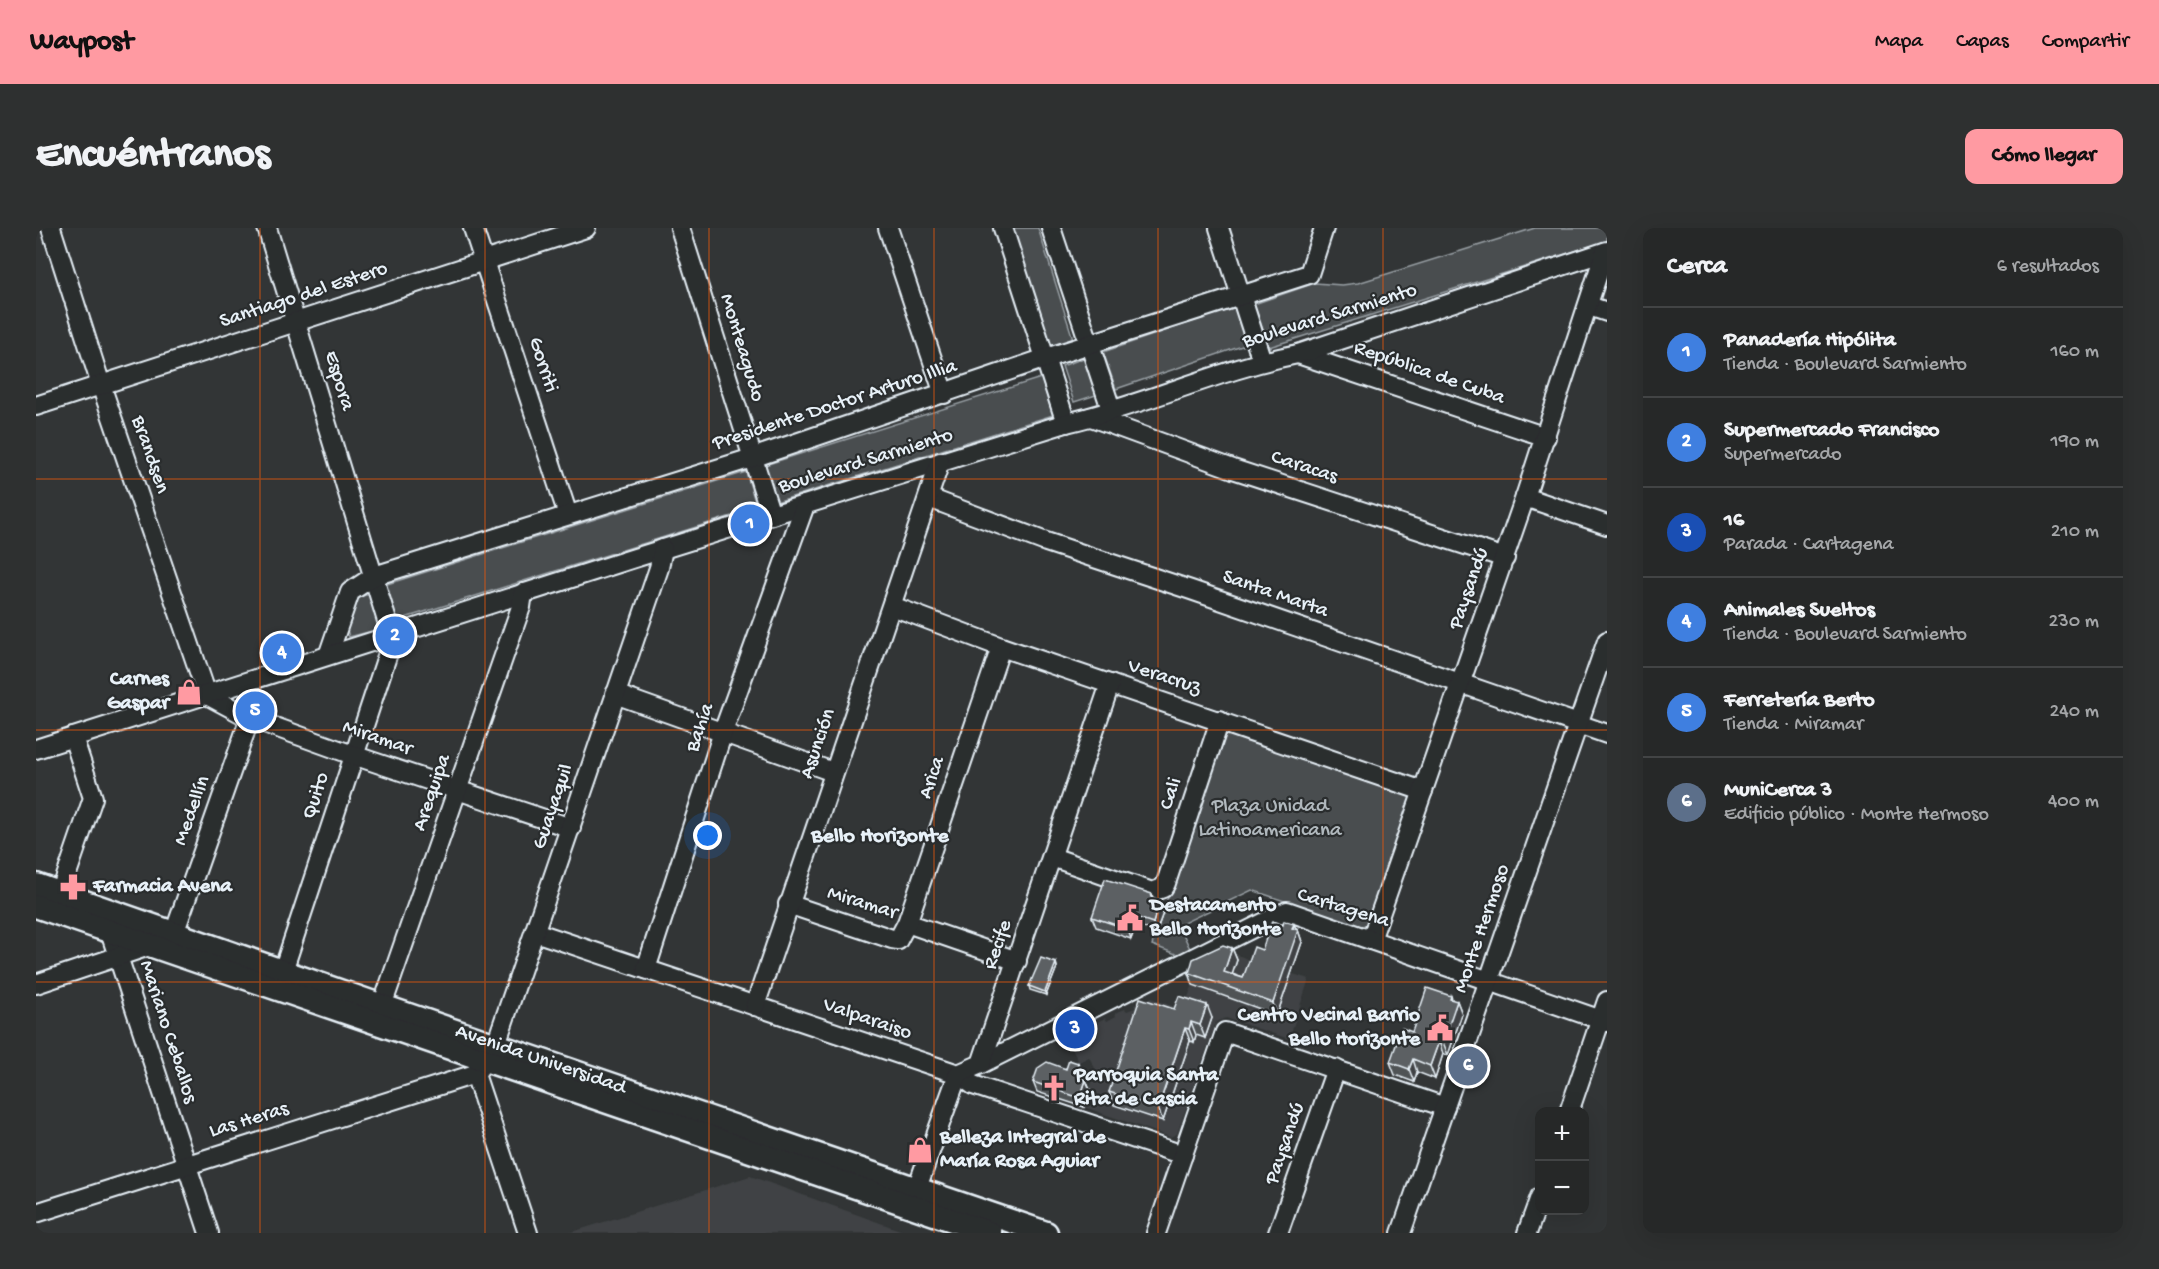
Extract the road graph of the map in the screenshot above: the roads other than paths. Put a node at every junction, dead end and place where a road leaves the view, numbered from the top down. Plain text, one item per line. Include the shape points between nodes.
1 (51, 228) edge
2 (267, 228) edge
3 (473, 228) edge
4 (586, 228) edge
5 (680, 228) edge
6 (888, 228) edge
7 (1003, 228) edge
8 (1051, 228) edge
9 (1219, 228) edge
10 (1324, 228) edge
11 (1606, 252) edge
12 (484, 260) junction
13 (1242, 297) junction
14 (1589, 306) junction
15 (1607, 312) edge
16 (297, 322) junction
17 (1089, 344) junction
18 (1298, 354) junction
19 (1046, 358) junction
20 (1262, 361) junction
21 (101, 386) junction
22 (944, 394) junction
23 (36, 406) edge
24 (1112, 412) junction
25 (1091, 417) junction
26 (1066, 423) junction
27 (1546, 437) junction
28 (752, 458) junction
29 (940, 462) junction
30 (1526, 497) junction
31 (929, 498) junction
32 (805, 505) junction
33 (568, 515) junction
34 (771, 515) junction
35 (1607, 525) edge
36 (364, 547) junction
37 (663, 549) junction
38 (1505, 558) junction
39 (374, 576) junction
40 (350, 592) junction
41 (524, 592) junction
42 (892, 606) junction
43 (391, 634) junction
44 (1607, 641) edge
45 (1001, 647) junction
46 (329, 653) junction
47 (1110, 684) junction
48 (1461, 684) junction
49 (615, 694) junction
50 (207, 695) junction
51 (250, 718) junction
52 (1220, 720) junction
53 (1578, 724) junction
54 (723, 732) junction
55 (1607, 734) edge
56 (73, 737) junction
57 (36, 749) edge
58 (353, 755) junction
59 (833, 772) junction
60 (458, 790) junction
61 (1424, 791) junction
62 (571, 828) junction
63 (1052, 857) junction
64 (36, 885) edge
65 (60, 894) junction
66 (788, 904) junction
67 (36, 906) edge
68 (113, 923) junction
69 (907, 923) junction
70 (535, 932) junction
71 (1371, 940) junction
72 (163, 944) junction
73 (119, 957) junction
74 (1017, 961) junction
75 (646, 969) junction
76 (283, 971) junction
77 (1489, 980) junction
78 (36, 984) edge
79 (1607, 1001) edge
80 (382, 1006) junction
81 (755, 1006) junction
82 (1604, 1020) edge
83 (485, 1059) junction
84 (981, 1064) junction
85 (1336, 1070) junction
86 (958, 1074) junction
87 (1444, 1107) junction
88 (1571, 1107) edge
89 (1183, 1155) junction
90 (185, 1165) junction
91 (914, 1197) junction
92 (1535, 1209) edge
93 (36, 1213) edge
94 (981, 1226) edge
95 (209, 1233) edge
96 (528, 1233) edge
97 (1046, 1233) edge
98 (1156, 1233) edge
99 (1278, 1233) edge
100 (1401, 1233) edge
101 (1527, 1233) edge

1 - 21 street, Brandsen
2 - 16 street, Espora
3 - 12 street, Gorriti
4 - 12 street, Santiago del Estero
5 - 28 street, Monteagudo
6 - 22 street
7 - 19 street
8 - 17 street
9 - 13 street
10 - 13 street, Presidente Doctor Arturo Illia via 1309,274
11 - 14 street, Paysandú
11 - 18 street, Boulevard Sarmiento
12 - 16 street, Santiago del Estero
12 - 33 street, Gorriti
13 - 17 street, Presidente Doctor Arturo Illia
13 - 20 street
14 - 15 street
14 - 27 street, Paysandú
16 - 21 street, Santiago del Estero
16 - 36 street, Espora
17 - 19 street, Presidente Doctor Arturo Illia
17 - 24 street
18 - 20 street, Boulevard Sarmiento
18 - 27 street, República de Cuba
19 - 22 street, Presidente Doctor Arturo Illia
19 - 26 street
20 - 24 street, Boulevard Sarmiento
21 - 23 street, Santiago del Estero
21 - 50 street, Brandsen
22 - 28 street, Presidente Doctor Arturo Illia
24 - 25 street, Boulevard Sarmiento
25 - 26 street, Boulevard Sarmiento
25 - 38 street, Caracas via 1233,469
26 - 29 street, Boulevard Sarmiento
27 - 30 street, Paysandú
28 - 33 street, Presidente Doctor Arturo Illia
28 - 34 street, Monteagudo
29 - 31 street, Asunción
29 - 32 street, Boulevard Sarmiento
30 - 35 street
30 - 38 street, Paysandú
31 - 42 street, Asunción
31 - 48 street, Santa Marta
32 - 34 street, Boulevard Sarmiento
32 - 54 street, Bahía
33 - 39 street, Presidente Doctor Arturo Illia
34 - 37 street, Boulevard Sarmiento
36 - 39 street, Espora
36 - 40 street
37 - 41 street, Boulevard Sarmiento
37 - 49 street, Guayaquil
38 - 48 street, Paysandú
39 - 40 street, Presidente Doctor Arturo Illia
39 - 43 street, Espora
40 - 46 street
41 - 43 street, Boulevard Sarmiento
41 - 60 street, Arequipa
42 - 45 street, Veracruz
42 - 59 street, Asunción
43 - 46 street, Boulevard Sarmiento
43 - 58 street, Quito
44 - 53 street, Monte Hermoso
45 - 47 street, Veracruz
45 - 69 street, Arica
46 - 50 street, Boulevard Sarmiento
47 - 52 street, Veracruz
47 - 63 street, Recife
48 - 53 street, Santa Marta
48 - 61 street, Paysandú
49 - 54 street
49 - 62 street, Guayaquil
50 - 51 street, Miramar
50 - 56 street, Boulevard Sarmiento
51 - 58 street, Miramar
51 - 72 street, Medellín
52 - 61 street, Veracruz
52 - 63 street, Cali via 1163,888 1152,892
53 - 55 street, Santa Marta
53 - 77 street, Monte Hermoso
54 - 59 street
54 - 75 street, Bahía
56 - 57 street, Boulevard Sarmiento
56 - 65 street via 93,798
58 - 60 street, Miramar
58 - 76 street, Quito
59 - 66 street, Asunción
60 - 62 street, Miramar
60 - 80 street, Arequipa
61 - 71 street, Paysandú
62 - 70 street, Guayaquil
63 - 74 street, Recife
64 - 65 main road, Avenida Universidad
65 - 68 main road, Avenida Universidad
66 - 69 street, Miramar via 898,940
66 - 81 street, Asunción
67 - 68 main road, Avenida Universidad
68 - 72 main road, Avenida Universidad
68 - 73 street, Mariano Ceballos
69 - 74 street, Miramar
70 - 75 street, Valparaiso
70 - 83 street, Guayaquil
71 - 77 street, Cartagena
71 - 84 street, Cartagena via 1287,911
72 - 73 street
72 - 76 main road, Avenida Universidad
72 - 83 main road, Avenida Universidad
73 - 78 street
73 - 90 street, Mariano Ceballos
74 - 84 street, Recife
75 - 81 street, Valparaiso
76 - 80 main road, Avenida Universidad
77 - 82 street, Cartagena
77 - 87 street, Monte Hermoso
79 - 82 street
80 - 83 main road, Avenida Universidad
81 - 86 street, Valparaiso
82 - 88 street
83 - 90 street, Las Heras
83 - 91 main road, Avenida Universidad
83 - 96 street
84 - 86 street
85 - 87 street
85 - 89 street via 1225,1032
85 - 99 street, Paysandú
86 - 89 street, Valparaiso via 973,1085
86 - 91 street
87 - 100 street, Monte Hermoso
89 - 98 street
90 - 93 street, Las Heras
90 - 95 street, Mariano Ceballos
91 - 94 main road, Avenida Universidad
92 - 101 street
94 - 97 main road, Avenida Universidad

